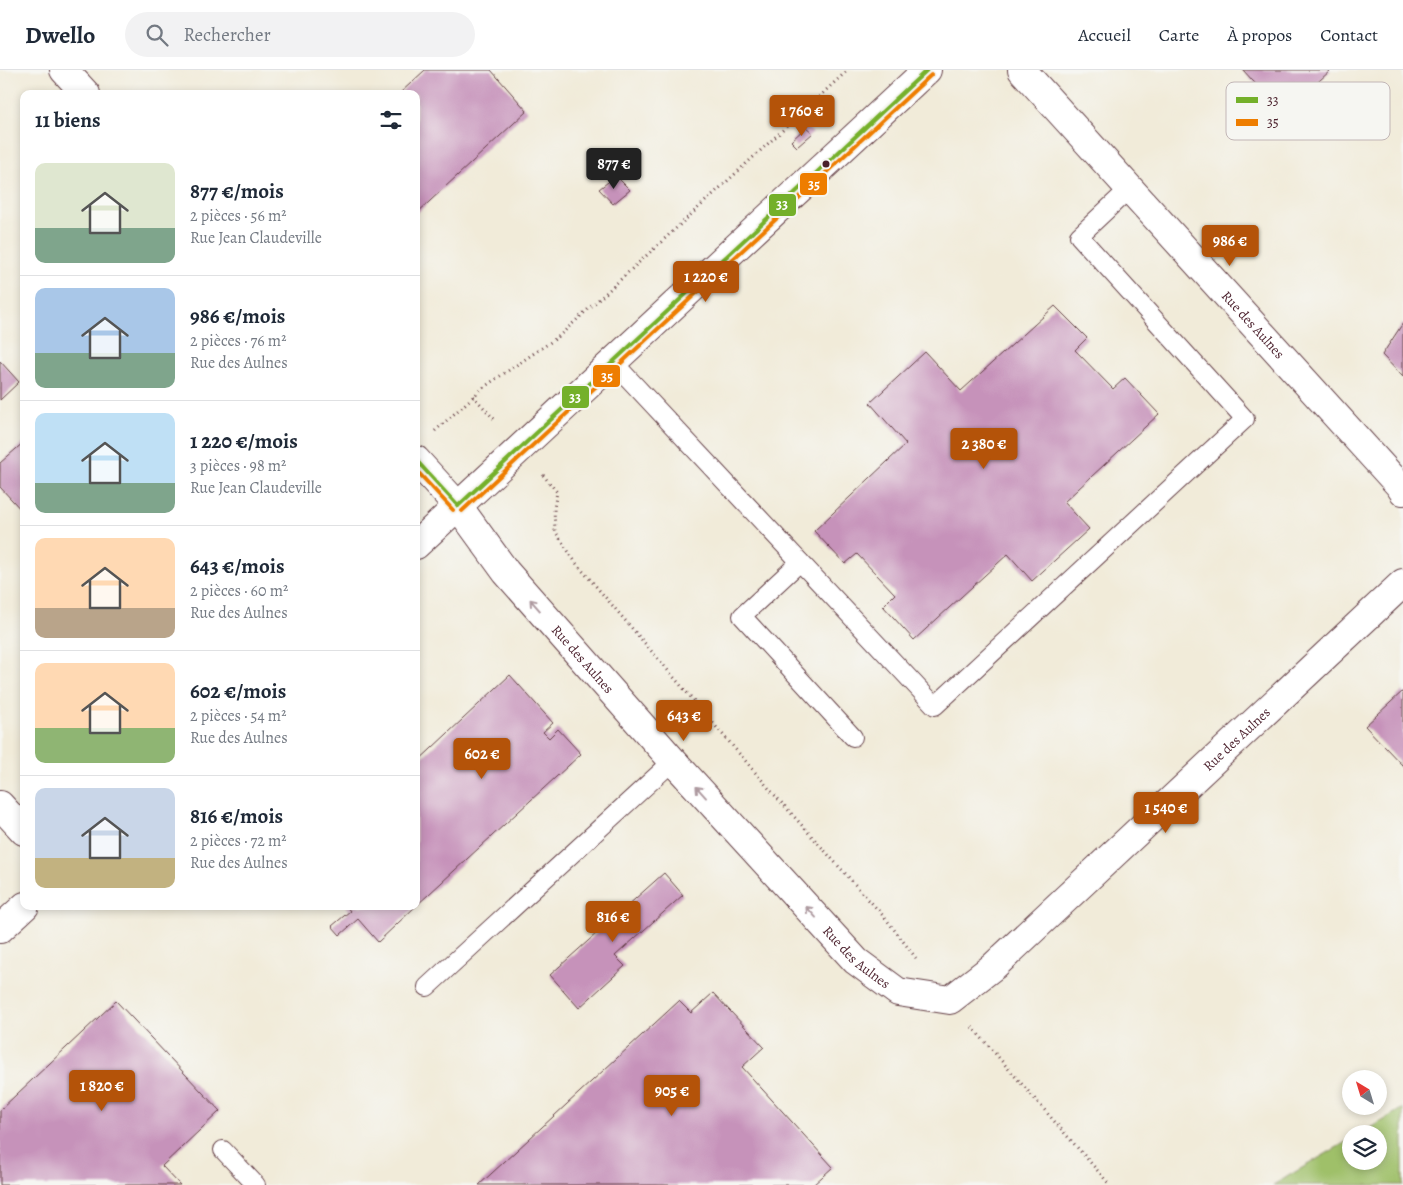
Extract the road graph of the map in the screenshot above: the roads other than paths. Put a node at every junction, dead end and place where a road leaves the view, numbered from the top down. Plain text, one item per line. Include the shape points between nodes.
1 (64, 70) edge
2 (927, 70) edge
3 (1022, 70) edge
4 (82, 90) edge
5 (1130, 188) junction
6 (613, 362) junction
7 (420, 464) edge
8 (1403, 491) edge
9 (458, 506) junction
10 (420, 541) edge
11 (800, 562) junction
12 (1403, 583) edge
13 (853, 737) dead end
14 (673, 761) junction
15 (0, 805) edge
16 (20, 826) edge
17 (21, 910) edge
18 (0, 929) edge
19 (427, 987) dead end
20 (223, 1150) dead end
21 (256, 1185) edge

1 - 4 street
2 - 6 street
3 - 5 street, Rue des Aulnes
5 - 8 street, Rue des Aulnes
5 - 11 lane via 1079,236 1245,419 936,706
6 - 9 street
6 - 11 lane
7 - 9 street, Rue des Aulnes
9 - 10 street
14 -> 9 street, Rue des Aulnes via 506,572
11 - 13 lane via 742,616
12 -> 14 street, Rue des Aulnes via 994,966 950,1000 898,992 856,961
14 - 19 lane
15 - 16 street
17 - 18 street
20 - 21 lane

